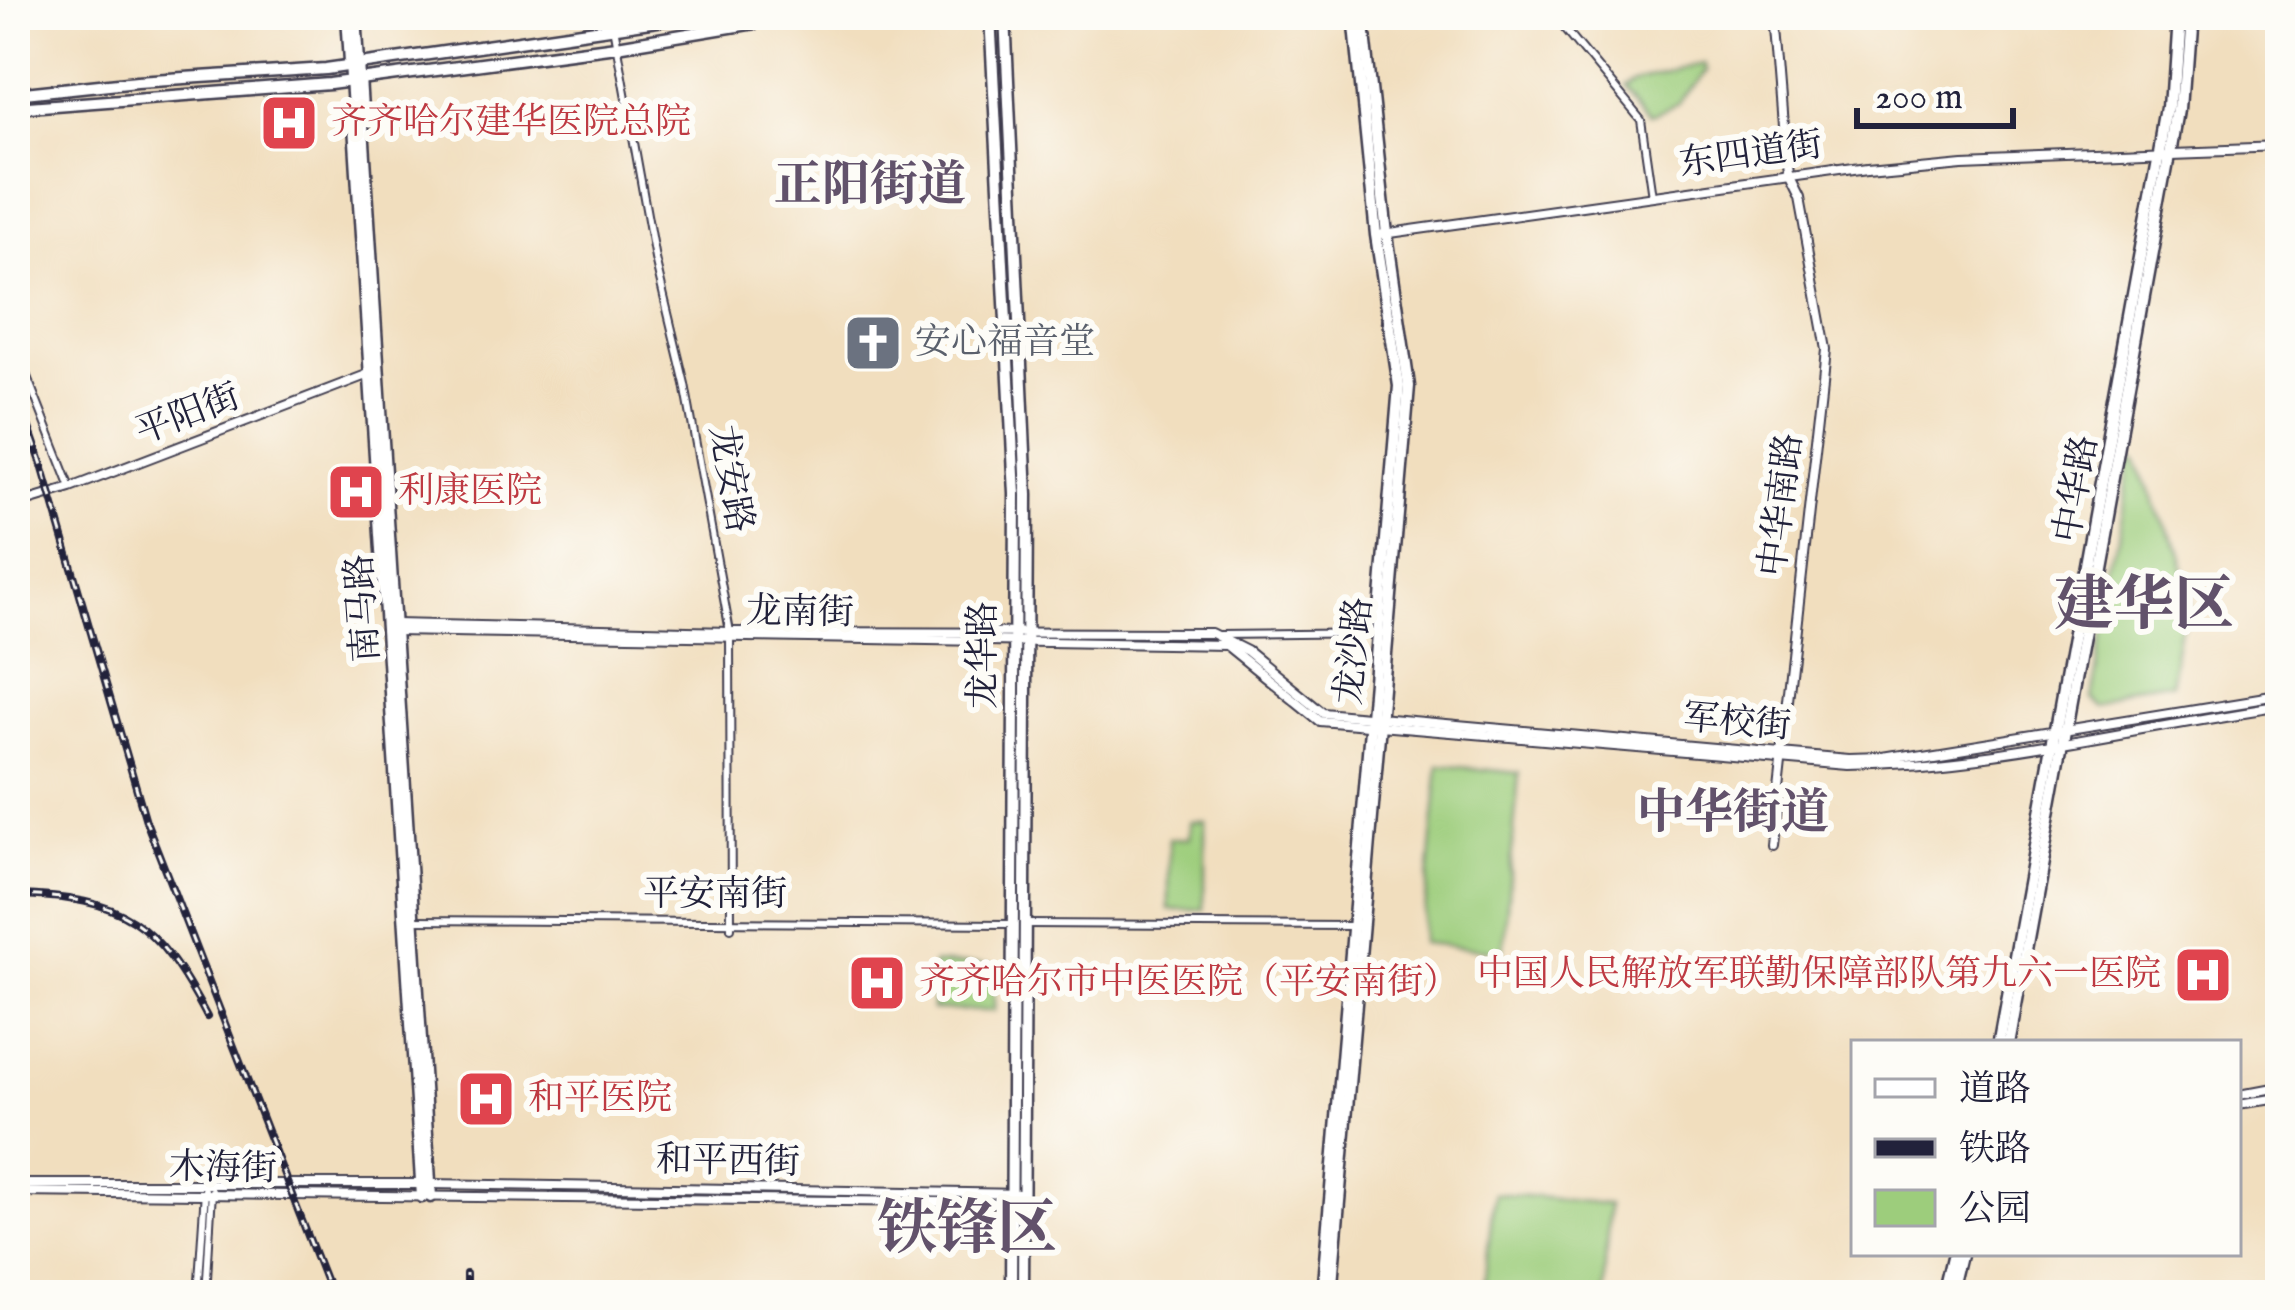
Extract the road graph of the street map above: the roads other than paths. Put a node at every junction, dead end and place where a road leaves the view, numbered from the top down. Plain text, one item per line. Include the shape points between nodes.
1 (351, 15) edge
2 (698, 15) edge
3 (803, 15) edge
4 (990, 15) edge
5 (1005, 15) edge
6 (1354, 15) edge
7 (1364, 15) edge
8 (1554, 15) edge
9 (1775, 15) edge
10 (2174, 15) edge
11 (2185, 15) edge
12 (612, 21) edge
13 (616, 46) junction
14 (354, 65) junction
15 (355, 81) junction
16 (15, 94) edge
17 (15, 108) edge
18 (2280, 145) edge
19 (2164, 149) junction
20 (1788, 176) junction
21 (1652, 196) junction
22 (1381, 235) junction
23 (15, 346) edge
24 (374, 371) junction
25 (71, 488) junction
26 (15, 505) edge
27 (391, 628) junction
28 (1377, 633) junction
29 (730, 635) junction
30 (1276, 635) dead end
31 (1021, 636) junction
32 (1216, 638) junction
33 (2280, 695) edge
34 (2280, 706) edge
35 (1374, 722) junction
36 (2058, 729) junction
37 (2055, 743) junction
38 (1781, 757) junction
39 (1772, 844) dead end
40 (409, 920) junction
41 (1020, 924) junction
42 (731, 925) junction
43 (1358, 927) junction
44 (1999, 1040) edge
45 (2008, 1040) edge
46 (2280, 1087) edge
47 (2241, 1094) edge
48 (2280, 1098) edge
49 (2241, 1104) edge
50 (15, 1188) edge
51 (208, 1191) junction
52 (426, 1191) junction
53 (1018, 1198) junction
54 (1958, 1256) edge
55 (202, 1295) edge
56 (1011, 1295) edge
57 (1023, 1295) edge
58 (1322, 1295) edge
59 (1331, 1295) edge
60 (1950, 1295) edge

1 - 14 main road, 南马路
2 - 12 main road
3 - 13 main road
4 - 31 main road, 龙华路
5 - 31 main road, 龙华路 via 1027,494
6 - 22 main road, 龙沙路
7 - 22 main road, 龙沙路
8 - 21 street via 1641,120
9 - 20 main road, 中华南路
10 - 19 main road, 中华路
11 - 19 main road, 中华路 via 2183,67
12 - 13 street, 龙安路
12 - 14 main road
13 - 15 main road
13 - 29 street, 龙安路
14 - 15 main road, 南马路
14 - 16 main road
15 - 17 main road
15 - 24 main road, 南马路
18 - 19 main road, 东四道街
19 - 20 main road, 东四道街
19 - 36 main road, 中华路
20 - 21 main road, 东四道街
20 - 38 main road, 中华南路 via 1827,349
21 - 22 main road, 东四道街
22 - 28 main road, 龙沙路 via 1399,386
22 - 35 main road, 龙沙路 via 1408,386
23 - 25 street
24 - 25 main road, 平阳街
24 - 27 main road, 南马路
25 - 26 main road, 平阳街
27 - 29 main road, 龙南街
27 - 40 main road, 南马路
28 - 32 street
28 - 35 main road, 龙沙路
29 - 31 main road, 龙南街
29 - 42 street, 龙安路
30 - 32 street
31 - 32 main road, 龙南街
31 - 41 main road, 龙华路
32 - 35 main road, 军校街 via 1247,651 1323,712
32 - 35 main road, 军校街 via 1320,721
33 - 36 main road, 军校街
34 - 37 main road, 军校街
35 - 38 main road, 军校街
35 - 43 main road, 龙沙路
36 - 37 main road, 中华路
36 - 38 main road, 军校街 via 1886,759
37 - 38 main road, 军校街 via 1886,766
37 - 44 main road, 中华路
37 - 45 main road, 中华路
38 - 39 main road, 中华南路
40 - 42 street, 平安南街
40 - 52 main road, 南马路
41 - 42 street, 平安南街
41 - 43 street, 平安南街
41 - 53 main road, 龙华路
43 - 58 main road, 龙沙路
43 - 59 main road, 龙沙路
46 - 47 main road
48 - 49 main road
50 - 51 main road, 木海街
51 - 52 main road, 木海街
51 - 55 street
52 - 53 main road, 和平西街
53 - 56 main road, 龙华路
53 - 57 main road, 龙华路
54 - 60 main road

